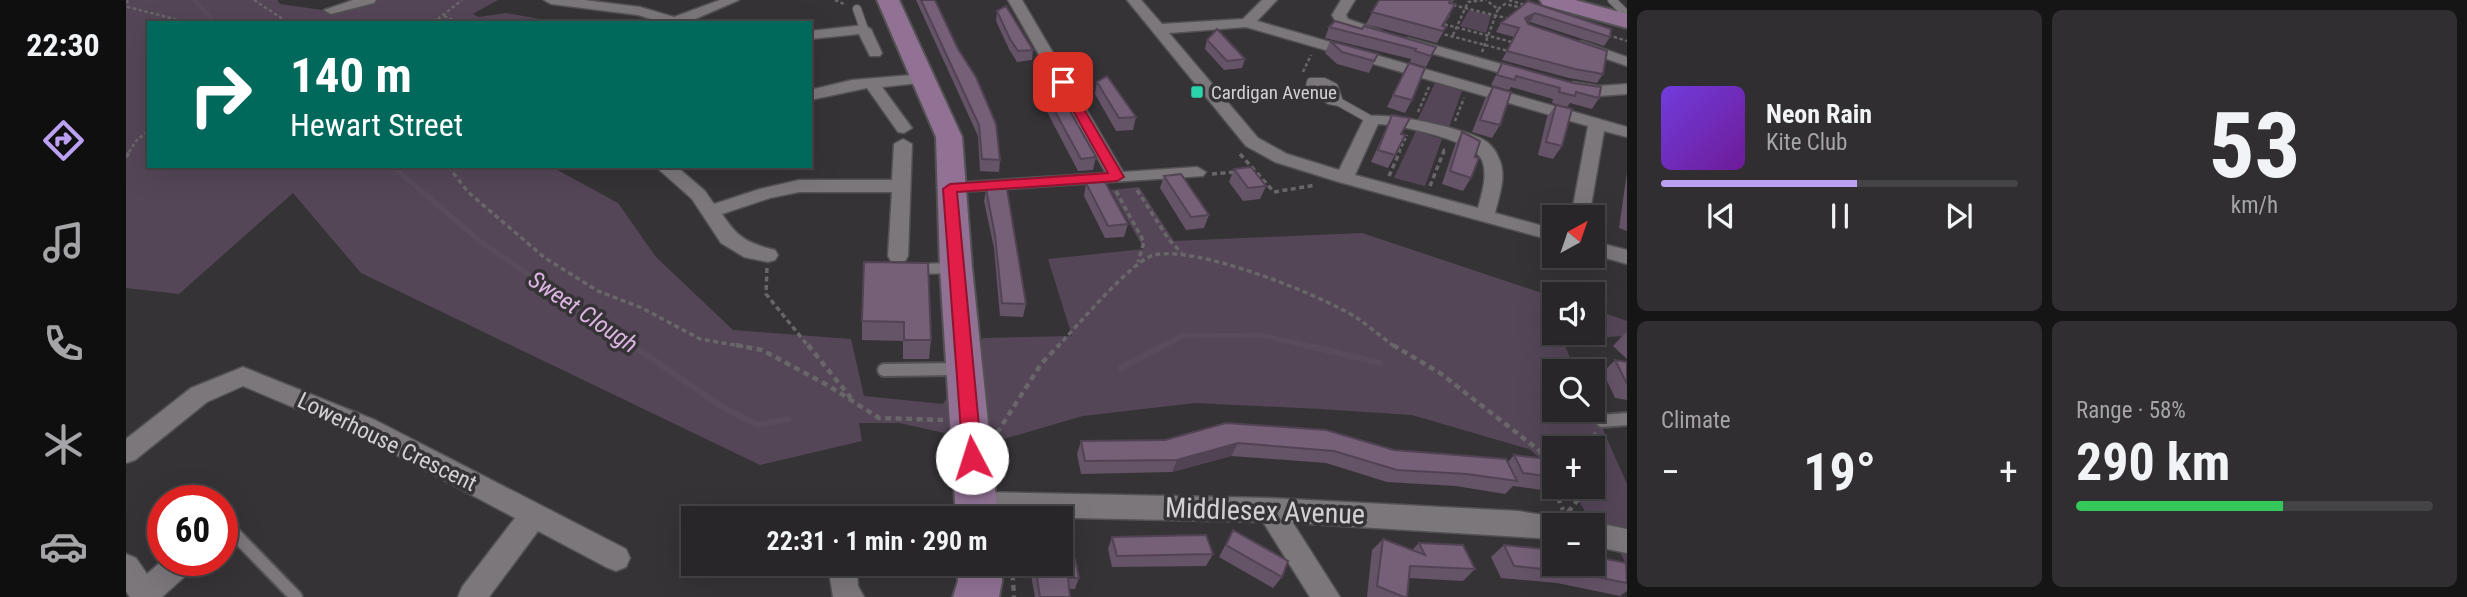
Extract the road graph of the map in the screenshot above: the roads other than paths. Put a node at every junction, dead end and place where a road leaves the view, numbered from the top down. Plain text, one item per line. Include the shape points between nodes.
1 (369, 0) edge
2 (551, 0) edge
3 (732, 0) edge
4 (888, 0) edge
5 (1015, 0) edge
6 (1134, 0) edge
7 (1270, 0) edge
8 (1348, 0) edge
9 (1551, 0) edge
10 (1612, 0) edge
11 (590, 3) edge
12 (857, 9) dead end
13 (331, 10) dead end
14 (1627, 15) edge
15 (675, 21) edge
16 (680, 21) edge
17 (1627, 21) edge
18 (1247, 23) junction
19 (864, 29) junction
20 (1158, 29) junction
21 (812, 35) edge
22 (1565, 39) edge
23 (1465, 59) junction
24 (1627, 62) edge
25 (924, 79) junction
26 (1454, 82) junction
27 (879, 83) junction
28 (1627, 89) edge
29 (812, 95) edge
30 (1339, 102) junction
31 (1371, 120) junction
32 (1597, 123) junction
33 (1627, 132) edge
34 (667, 168) edge
35 (1196, 172) road end
36 (1119, 176) junction
37 (1345, 178) junction
38 (899, 186) junction
39 (950, 189) junction
40 (1582, 205) edge
41 (712, 211) junction
42 (1485, 216) junction
43 (1542, 232) edge
44 (1605, 251) edge
45 (768, 255) road end
46 (1627, 257) edge
47 (902, 263) joint
48 (956, 268) junction
49 (965, 369) junction
50 (884, 370) dead end
51 (1627, 419) edge
52 (1605, 421) edge
53 (126, 453) edge
54 (976, 506) edge
55 (1270, 510) junction
56 (1073, 511) edge
57 (534, 515) junction
58 (1542, 522) edge
59 (1605, 537) edge
60 (238, 539) edge
61 (1627, 541) edge
62 (616, 558) dead end
63 (126, 567) edge
64 (166, 576) edge
65 (843, 576) edge
66 (980, 576) edge
67 (145, 596) edge
68 (296, 597) edge
69 (472, 597) edge
70 (850, 597) edge
71 (976, 597) edge
72 (1326, 597) edge

1 - 13 street
2 - 11 street
3 - 16 street
4 - 25 main road
5 - 36 street
6 - 20 street
7 - 18 street
8 - 23 street via 1339,15 1343,22
9 - 17 main road
10 - 14 lane
11 - 15 street
12 - 19 lane
18 - 20 street
18 - 26 street
19 - 21 street
19 - 27 street via 876,59
20 - 37 street via 1252,142 1281,158
22 - 24 street
23 - 26 street
23 - 28 street via 1599,91
25 - 27 street
25 - 39 main road via 949,137
26 - 32 street
27 - 29 street
27 - 38 street via 904,136
30 - 30 lane via 1334,87 1311,82 1318,92
30 - 31 lane
31 - 37 street
31 - 42 street via 1380,116 1480,145 1496,167
32 - 33 street
32 - 40 street
34 - 41 street
35 - 36 street
36 - 39 street
37 - 42 street
38 - 41 street via 799,186
38 - 47 street
39 - 48 main road
41 - 45 street via 728,238
42 - 43 street
44 - 46 street
47 - 48 lane
48 - 49 main road
49 - 50 lane
49 - 54 main road
51 - 52 lane
53 - 57 street, Lowerhouse Crescent via 199,395 243,376 366,427
55 - 56 street, Middlesex Avenue
55 - 58 street, Middlesex Avenue
55 - 72 street
57 - 62 street, Lowerhouse Crescent
57 - 69 street
59 - 61 street
60 - 68 lane
63 - 67 street
64 - 67 street
65 - 70 street
66 - 71 main road

